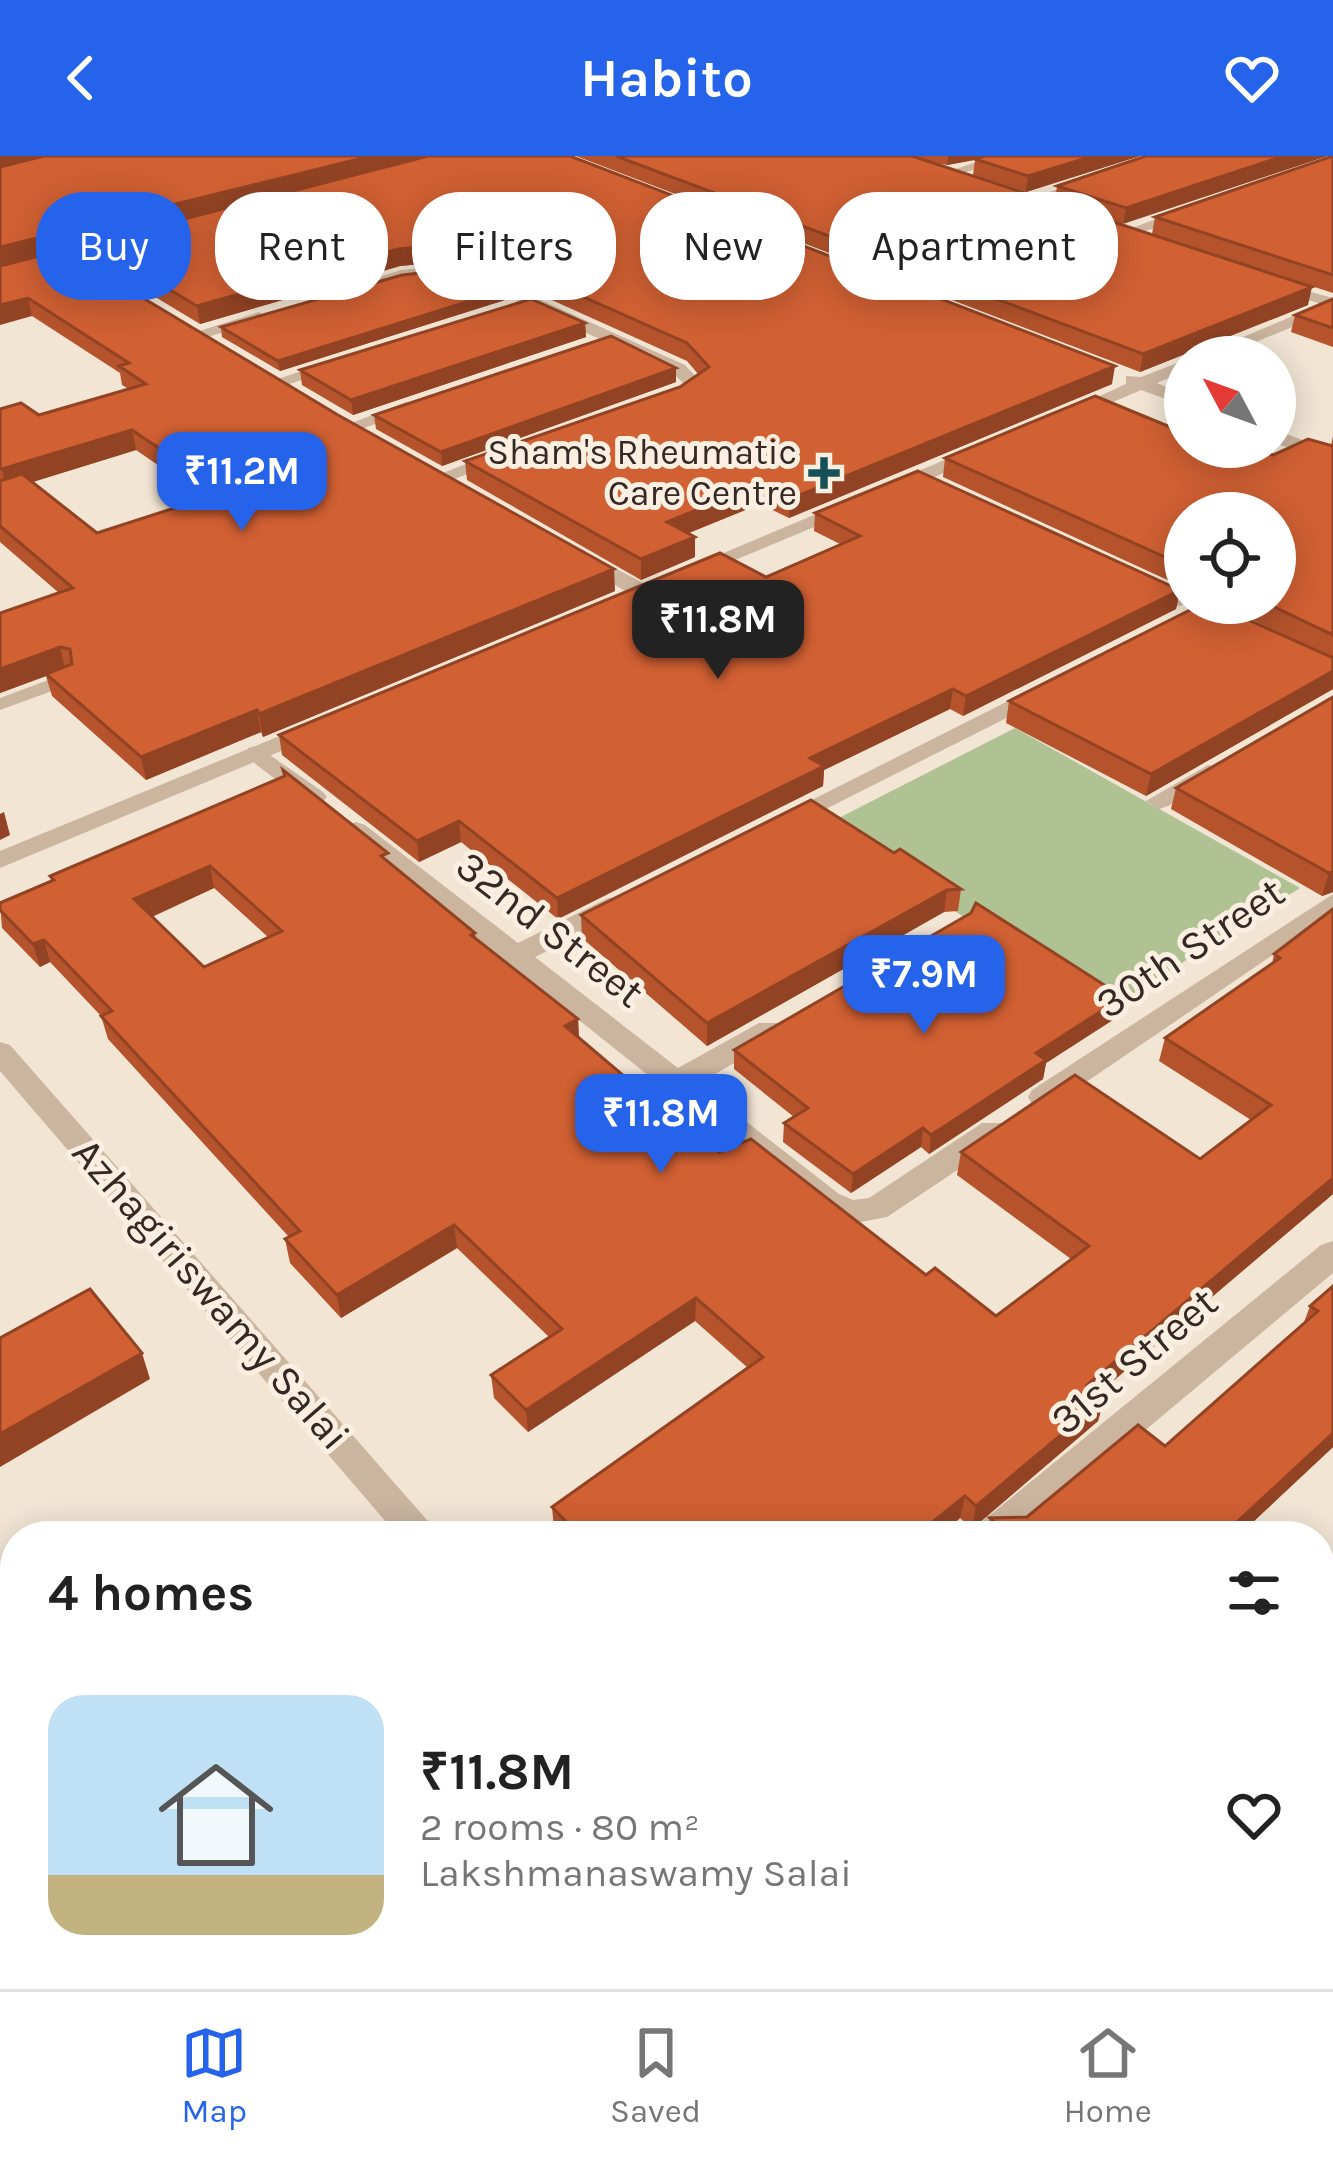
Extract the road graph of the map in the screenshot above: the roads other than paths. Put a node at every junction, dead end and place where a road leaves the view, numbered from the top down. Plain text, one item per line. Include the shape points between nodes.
1 (1009, 156) edge
2 (1169, 156) edge
3 (925, 169) edge
4 (945, 175) junction
5 (986, 188) edge
6 (1058, 192) edge
7 (1208, 205) edge
8 (1118, 232) edge
9 (1124, 234) junction
10 (1145, 241) edge
11 (36, 266) edge
12 (0, 275) edge
13 (1250, 275) edge
14 (533, 302) junction
15 (1333, 303) edge
16 (512, 309) edge
17 (178, 324) edge
18 (196, 335) junction
19 (1255, 336) edge
20 (614, 339) junction
21 (592, 346) edge
22 (216, 347) edge
23 (362, 356) edge
24 (256, 371) edge
25 (1164, 371) edge
26 (1130, 380) junction
27 (276, 383) junction
28 (1164, 393) edge
29 (294, 394) edge
30 (438, 398) edge
31 (650, 406) edge
32 (331, 416) edge
33 (1040, 426) edge
34 (999, 443) edge
35 (1296, 444) edge
36 (524, 449) edge
37 (1333, 458) edge
38 (460, 489) edge
39 (561, 546) edge
40 (1123, 572) edge
41 (1164, 594) edge
42 (67, 679) edge
43 (1058, 682) edge
44 (0, 704) edge
45 (343, 717) edge
46 (257, 753) junction
47 (1236, 756) edge
48 (1159, 801) edge
49 (766, 830) edge
50 (0, 860) edge
51 (641, 892) edge
52 (1333, 902) edge
53 (517, 955) junction
54 (797, 1014) edge
55 (0, 1052) edge
56 (678, 1082) junction
57 (850, 1212) joint
58 (1333, 1254) edge
59 (409, 1521) edge
60 (1010, 1521) edge

1 - 4 street
2 - 6 street
3 - 4 street
4 - 5 street
7 - 9 street
8 - 9 street
9 - 10 street
11 - 12 street
13 - 15 street
14 - 16 street
14 - 18 street via 461,269 401,274
14 - 20 street
15 - 19 street
17 - 18 street
18 - 22 street
20 - 21 street
20 - 31 street via 680,369 695,385
23 - 27 street
24 - 27 street
25 - 26 street
26 - 28 street
26 - 33 street
27 - 29 street
30 - 32 street via 359,432
34 - 39 street via 928,482 632,596
35 - 37 street
36 - 38 street via 430,473
40 - 41 street
42 - 44 lane
43 - 49 street
45 - 46 street
46 - 50 street
46 - 53 street, 32nd Street
47 - 48 street
51 - 53 street
52 - 57 street, 30th Street via 876,1209
53 - 56 street, 32nd Street
54 - 56 street
55 - 59 street, Azhagiriswamy Salai
56 - 57 street, 32nd Street
58 - 60 street, 31st Street

